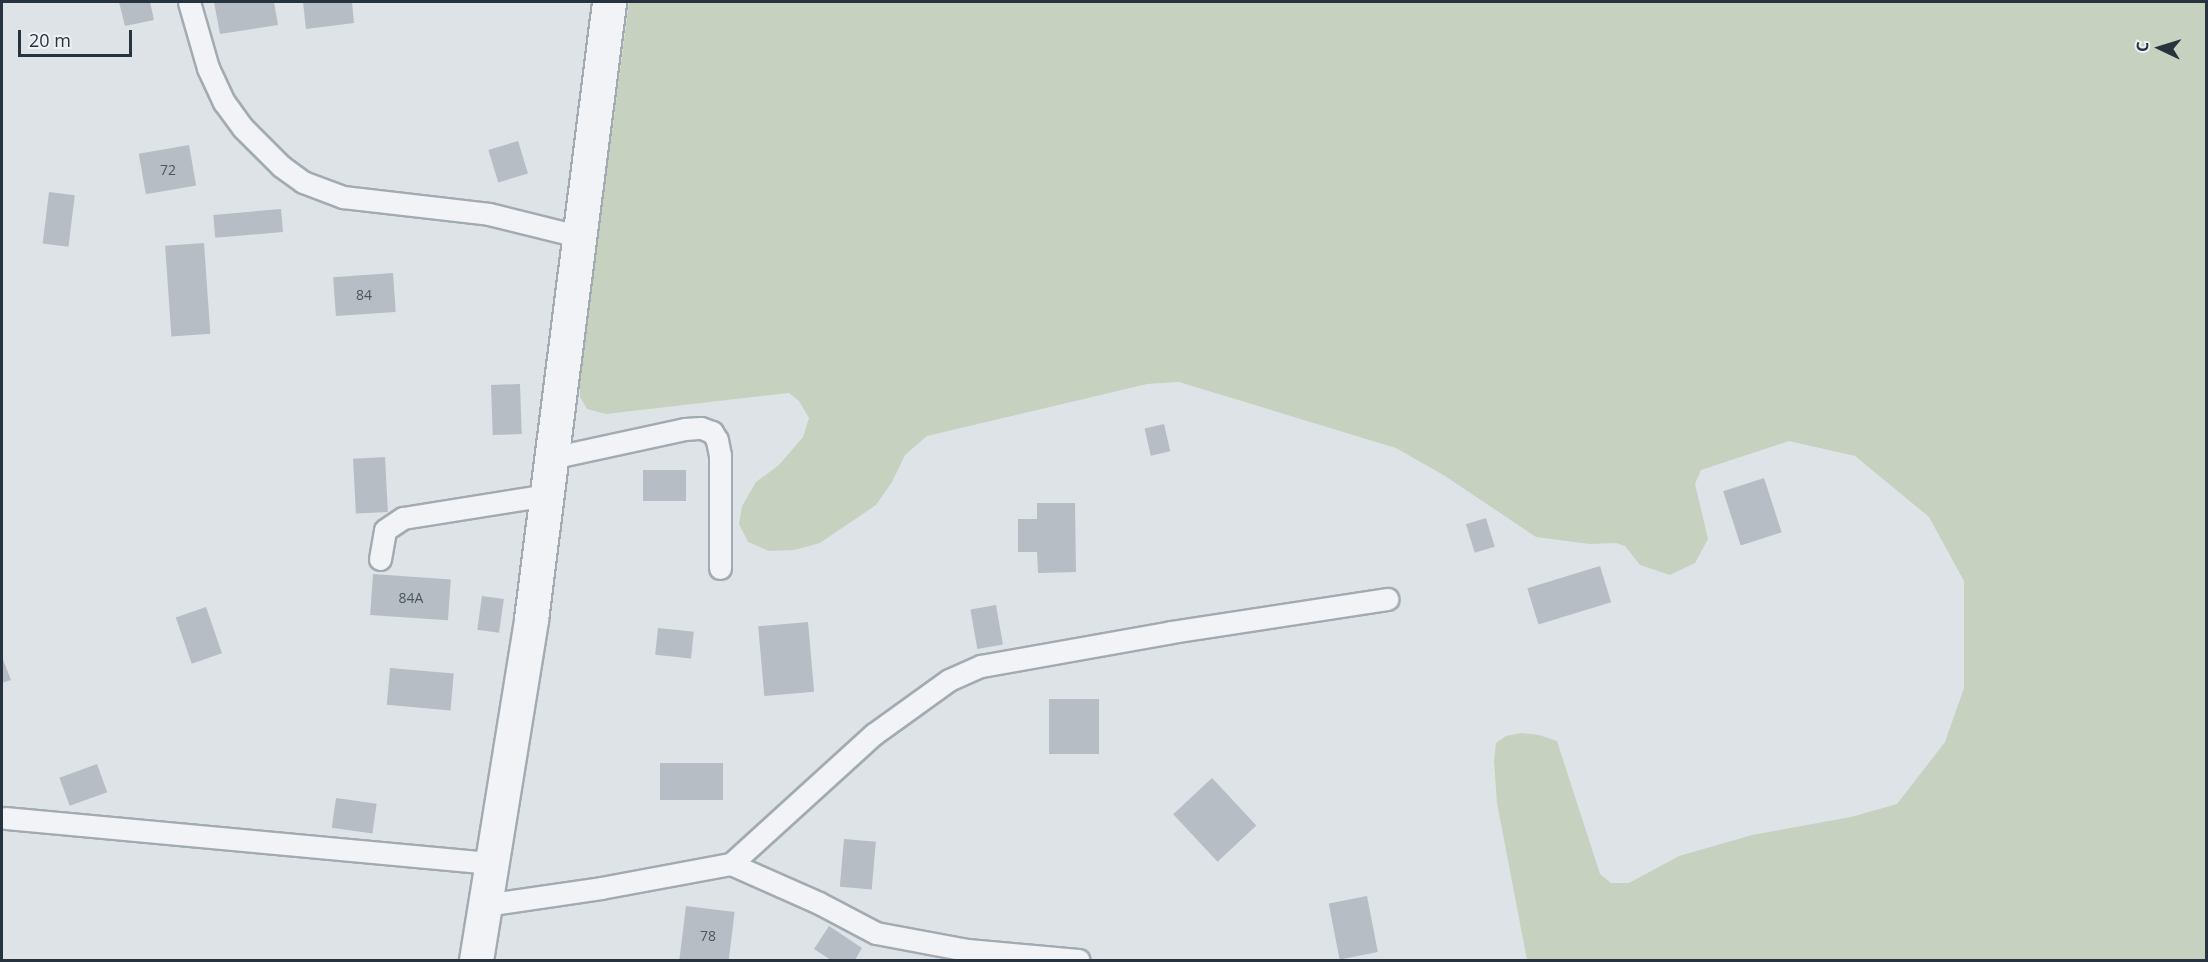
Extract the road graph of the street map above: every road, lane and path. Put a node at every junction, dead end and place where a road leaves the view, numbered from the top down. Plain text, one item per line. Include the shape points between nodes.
1 (189, 2) edge
2 (609, 2) edge
3 (578, 236) junction
4 (551, 458) junction
5 (546, 495) junction
6 (380, 559) dead end
7 (720, 568) dead end
8 (1386, 599) dead end
9 (5, 818) dead end
10 (492, 864) junction
11 (731, 864) junction
12 (485, 905) junction
13 (476, 960) edge
14 (1079, 960) edge

1 - 3 lane via 208,68 224,102 280,166 303,182 343,197 489,214
2 - 3 street
3 - 4 street
4 - 5 street
4 - 7 lane via 685,429 712,432 720,455
5 - 6 lane via 403,519 385,530
5 - 10 street
8 - 11 lane via 981,666 950,680 874,734
9 - 10 lane
10 - 12 street
11 - 12 lane
11 - 14 lane via 876,933 967,950
12 - 13 street

